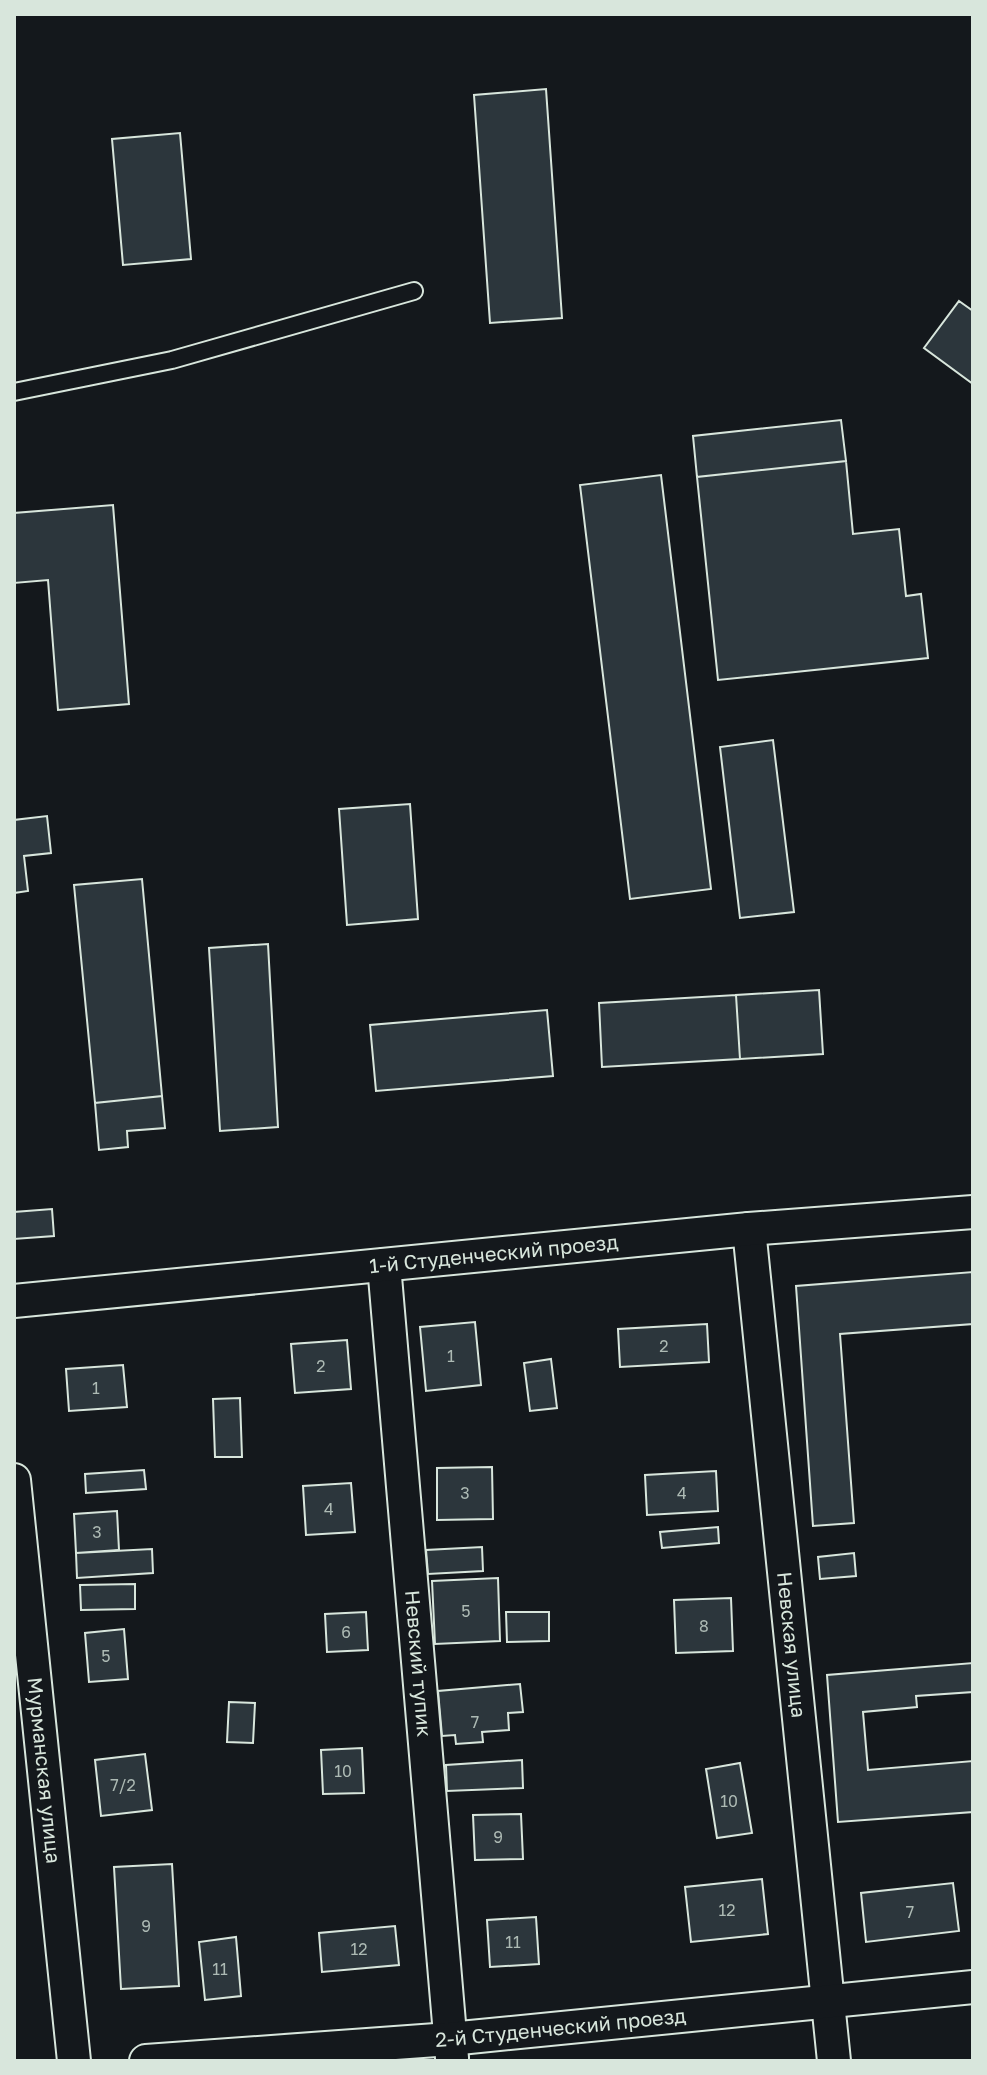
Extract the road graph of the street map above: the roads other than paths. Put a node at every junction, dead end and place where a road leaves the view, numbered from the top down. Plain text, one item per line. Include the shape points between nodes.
1 (414, 291) dead end
2 (14, 392) edge
3 (973, 1212) edge
4 (749, 1229) junction
5 (384, 1265) junction
6 (14, 1301) edge
7 (14, 1480) edge
8 (973, 1987) edge
9 (830, 2002) junction
10 (451, 2050) edge
11 (74, 2061) edge
12 (146, 2061) edge
13 (834, 2061) edge

1 - 2 lane via 172,360
3 - 4 street, 1-й Студенческий проезд
4 - 5 street, 1-й Студенческий проезд
4 - 9 street, Невская улица
5 - 6 street, 1-й Студенческий проезд
5 - 10 street, Невский тупик
7 - 11 street, Мурманская улица
8 - 9 street, 2-й Студенческий проезд
9 - 10 street, 2-й Студенческий проезд
9 - 13 street, Невская улица
10 - 12 street, 2-й Студенческий проезд

